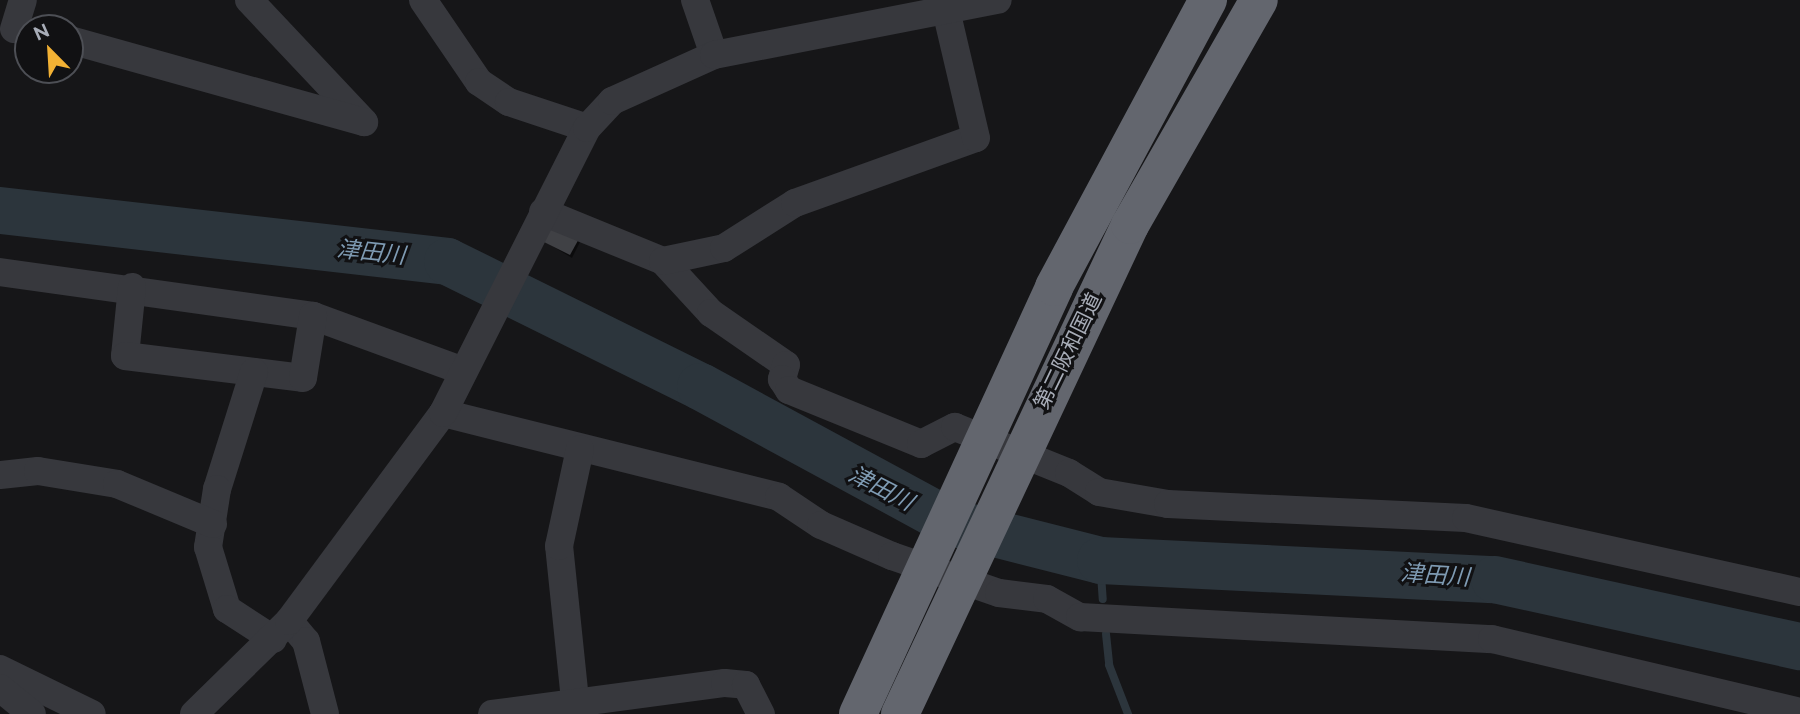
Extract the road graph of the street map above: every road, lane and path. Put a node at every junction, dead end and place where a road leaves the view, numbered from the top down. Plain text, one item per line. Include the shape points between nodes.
1 (249, 0) edge
2 (424, 0) edge
3 (695, 0) edge
4 (998, 0) edge
5 (1208, 0) edge
6 (1259, 0) edge
7 (946, 10) junction
8 (84, 44) edge
9 (715, 55) junction
10 (587, 128) junction
11 (543, 212) junction
12 (663, 261) junction
13 (0, 272) edge
14 (132, 287) junction
15 (313, 317) junction
16 (463, 371) junction
17 (254, 372) junction
18 (443, 413) junction
19 (580, 449) junction
20 (0, 475) edge
21 (212, 524) junction
22 (1800, 592) edge
23 (281, 630) junction
24 (0, 669) edge
25 (0, 688) edge
26 (575, 700) junction
27 (1800, 712) edge
28 (32, 714) edge
29 (92, 714) edge
30 (194, 714) edge
31 (325, 714) edge
32 (492, 714) edge
33 (761, 714) edge
34 (858, 714) edge
35 (900, 714) edge

1 - 8 street via 364,122
2 - 10 street via 479,82 509,102
3 - 9 street
4 - 7 street
5 - 34 highway, 第二阪和国道 via 989,419
6 - 35 highway, 第二阪和国道 via 1130,225
7 - 9 street
7 - 12 street via 976,138 795,202 724,248
9 - 10 street via 650,79 612,101
10 - 11 street
11 - 12 street
11 - 16 street
12 - 22 street via 711,313 786,365 782,379 789,390 921,444 955,426 1069,472 1099,492 1168,504 1466,518
13 - 14 street
14 - 15 street
14 - 17 street via 125,356
15 - 16 street
15 - 17 street via 303,377
16 - 18 street
17 - 21 street
18 - 19 street
18 - 23 street
19 - 26 street via 559,546
19 - 27 street via 779,497 821,525 892,556 999,593 1047,599 1080,617 1492,639
20 - 21 street via 38,471 104,481
21 - 23 street via 208,547 227,609
23 - 30 street
23 - 31 street via 306,641
24 - 29 street
25 - 28 street
26 - 32 street
26 - 33 street via 725,683 746,685

